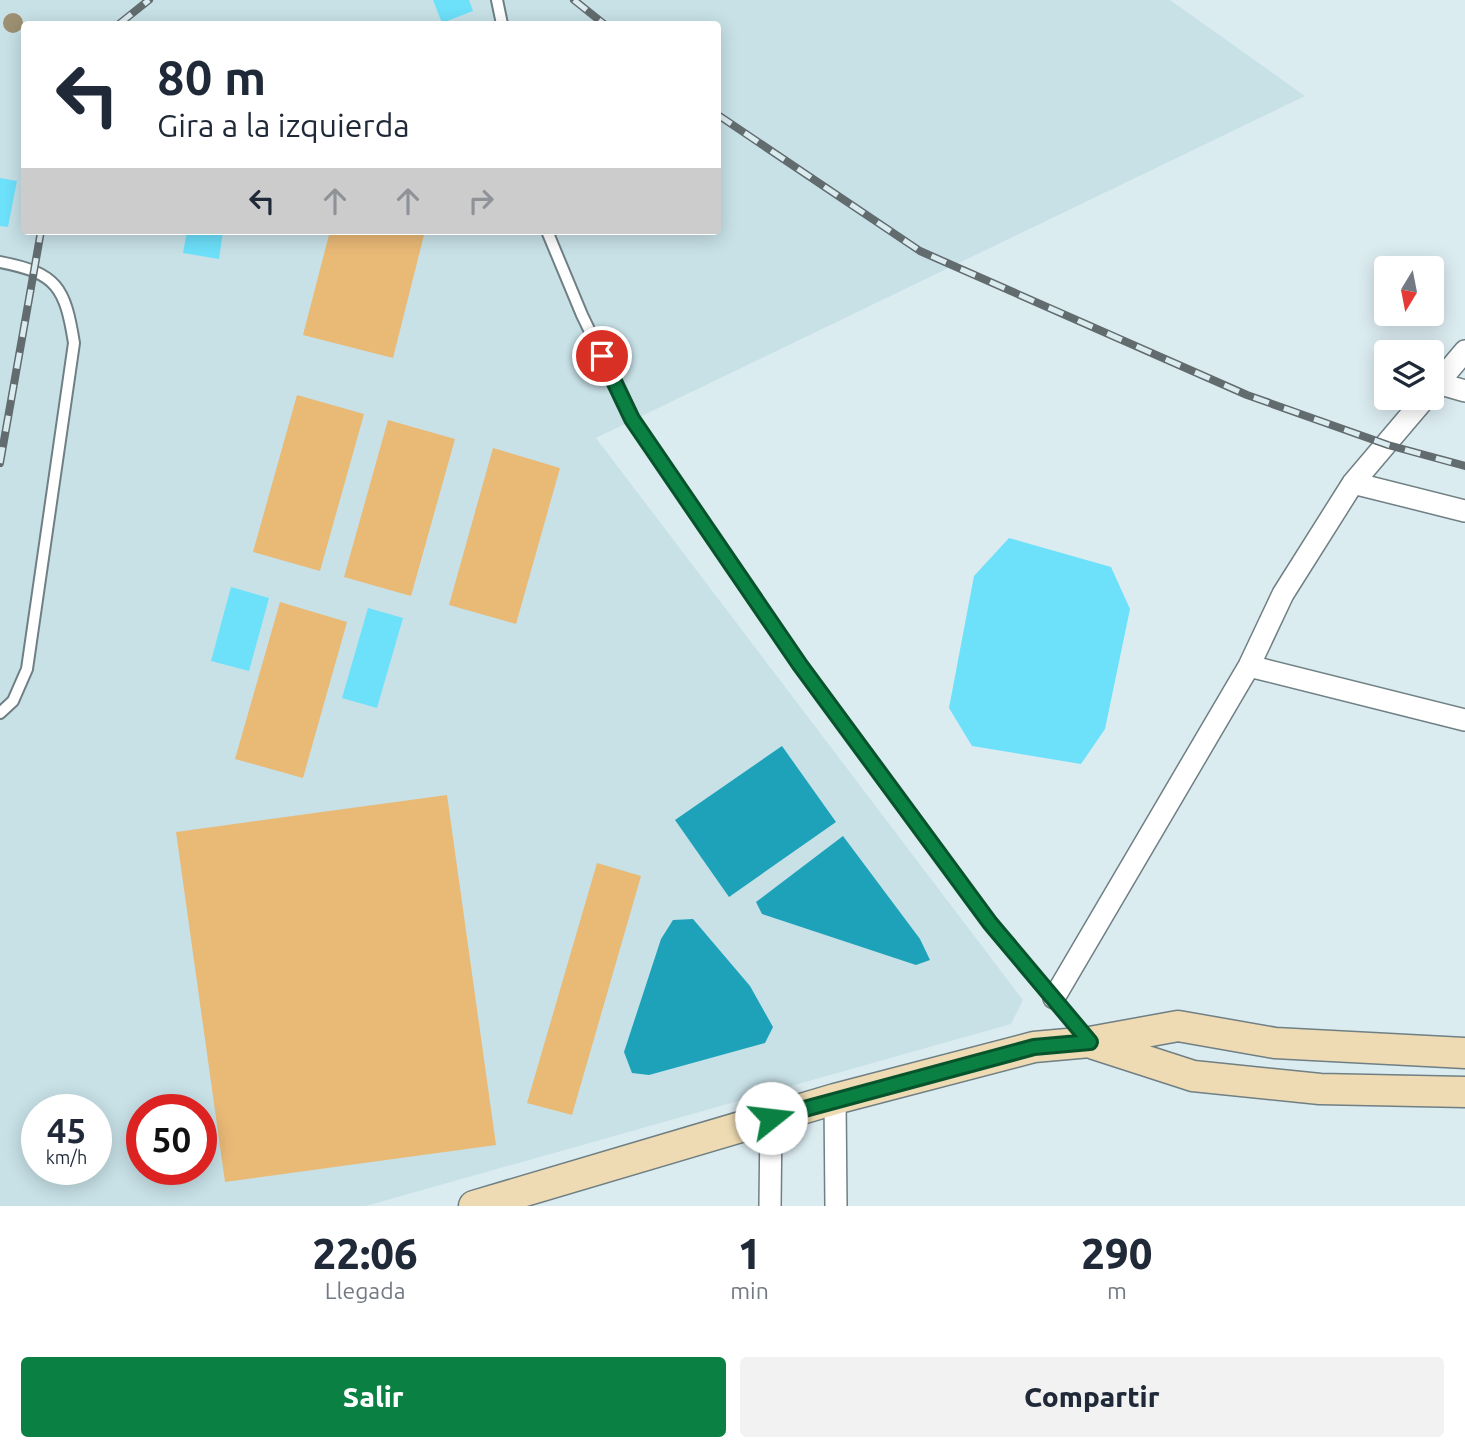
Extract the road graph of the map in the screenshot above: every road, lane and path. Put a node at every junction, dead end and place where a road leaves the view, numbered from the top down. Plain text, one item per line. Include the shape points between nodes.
1 (497, 0) edge
2 (501, 21) edge
3 (549, 235) edge
4 (0, 262) edge
5 (1465, 351) edge
6 (1444, 376) edge
7 (1444, 390) edge
8 (1465, 391) edge
9 (1415, 410) edge
10 (1353, 484) junction
11 (1465, 510) edge
12 (1249, 666) junction
13 (0, 713) edge
14 (1465, 720) edge
15 (1054, 998) junction
16 (1090, 1042) junction
17 (1465, 1053) edge
18 (1465, 1092) edge
19 (835, 1099) junction
20 (771, 1118) junction
21 (474, 1206) edge
22 (770, 1206) edge
23 (836, 1206) edge

1 - 2 lane
3 - 15 lane via 632,419 800,665 990,923
4 - 13 lane via 34,268 54,282 69,309 74,343 27,669 13,701
5 - 6 street
7 - 8 street
9 - 10 street
10 - 11 street
10 - 12 street via 1283,594
12 - 14 street
12 - 15 street
15 - 16 lane
16 - 17 main road via 1178,1026 1276,1043
16 - 18 main road via 1193,1076 1320,1089
16 - 19 main road via 1034,1047
19 - 20 main road
19 - 23 street
20 - 21 main road
20 - 22 street

